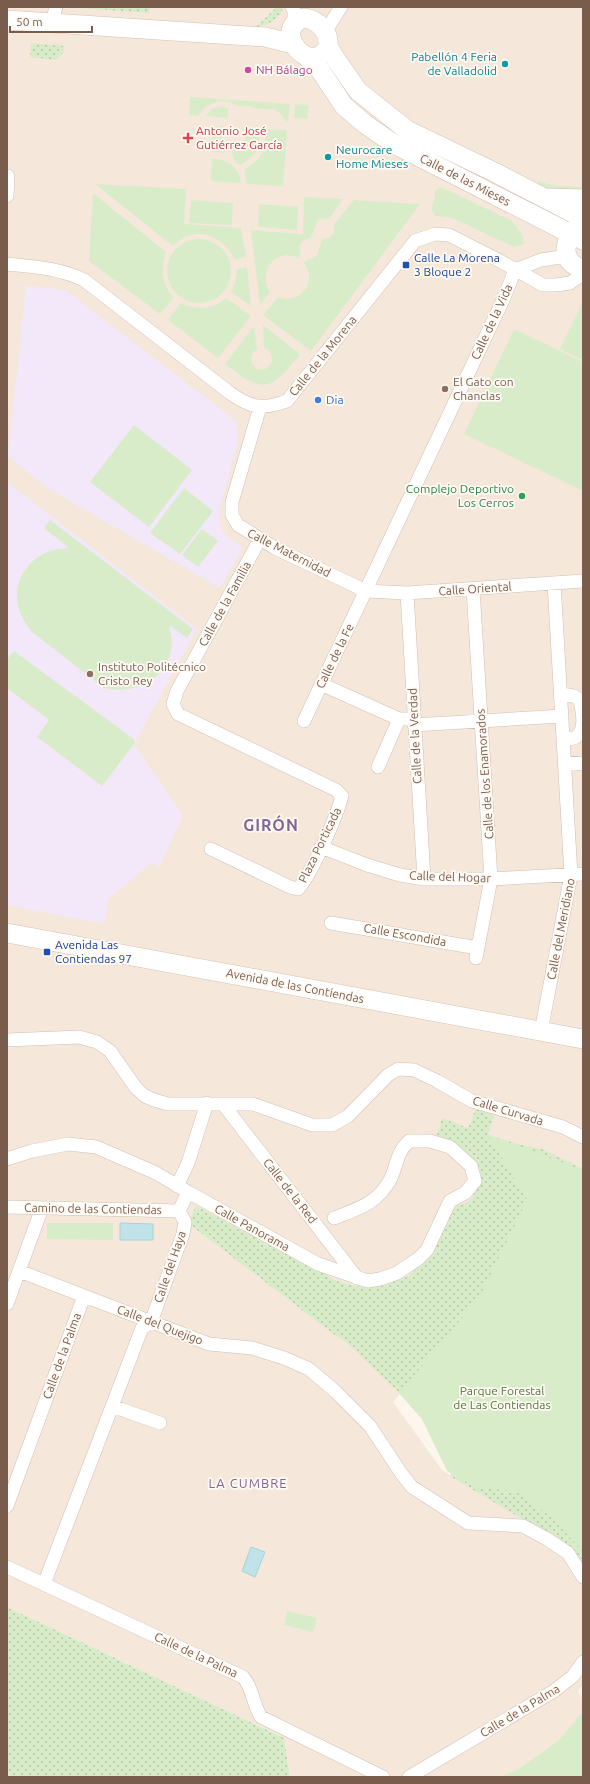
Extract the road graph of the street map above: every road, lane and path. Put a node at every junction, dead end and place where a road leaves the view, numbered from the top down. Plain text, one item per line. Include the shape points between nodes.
1 (341, 7) edge
2 (54, 15) edge
3 (7, 20) edge
4 (297, 22) edge
5 (326, 39) junction
6 (307, 57) junction
7 (8, 176) dead end
8 (7, 196) edge
9 (543, 198) junction
10 (583, 199) edge
11 (583, 218) edge
12 (574, 239) edge
13 (500, 261) junction
14 (535, 262) junction
15 (7, 264) edge
16 (583, 269) edge
17 (515, 270) junction
18 (583, 274) edge
19 (260, 407) junction
20 (260, 539) junction
21 (583, 581) edge
22 (554, 583) junction
23 (473, 589) junction
24 (366, 591) junction
25 (407, 593) junction
26 (322, 684) junction
27 (561, 694) junction
28 (562, 716) junction
29 (399, 719) junction
30 (304, 721) dead end
31 (414, 722) junction
32 (481, 722) junction
33 (564, 740) junction
34 (565, 762) junction
35 (583, 764) edge
36 (283, 766) joint
37 (378, 767) dead end
38 (321, 847) junction
39 (211, 849) dead end
40 (577, 875) edge
41 (424, 879) junction
42 (491, 879) junction
43 (7, 923) edge
44 (331, 923) dead end
45 (7, 933) edge
46 (477, 953) joint
47 (543, 1021) junction
48 (583, 1029) edge
49 (583, 1039) edge
50 (7, 1040) edge
51 (207, 1103) junction
52 (223, 1104) junction
53 (583, 1137) edge
54 (7, 1159) edge
55 (183, 1189) junction
56 (7, 1208) edge
57 (42, 1208) junction
58 (179, 1211) junction
59 (334, 1218) dead end
60 (333, 1248) junction
61 (318, 1264) junction
62 (19, 1271) junction
63 (357, 1278) junction
64 (84, 1296) junction
65 (7, 1304) edge
66 (151, 1322) junction
67 (112, 1406) junction
68 (160, 1423) dead end
69 (7, 1506) edge
70 (7, 1567) edge
71 (581, 1574) edge
72 (44, 1584) junction
73 (583, 1662) edge
74 (384, 1777) edge
75 (408, 1777) edge

1 - 5 street
2 - 3 street
2 - 4 street via 265,37
4 - 5 street via 318,23
4 - 6 street via 299,52
5 - 6 street via 324,53 314,58
5 - 9 street, Calle de las Mieses via 334,58 358,92 407,130
6 - 12 street, Calle de las Mieses via 320,70 344,106 376,132
7 - 8 street
9 - 10 street
9 - 11 street, Calle de las Mieses
12 - 14 street, Calle de la Morena via 551,258
12 - 16 street, Calle de las Mieses via 577,267
13 - 14 street, Calle de la Morena
13 - 17 street, Calle de la Morena
13 - 19 street, Calle de la Morena via 449,235 435,234 415,241 287,401
14 - 17 street, Calle de la Morena
15 - 19 street, Calle de la Morena via 54,269 84,280 230,393 244,403
17 - 18 street, Calle de la Morena via 543,285 570,283
17 - 24 street, Calle de la Vida
19 - 20 street, Calle Maternidad via 232,502 232,515 238,525
20 - 24 street, Calle Maternidad
20 - 36 street, Calle de la Familia via 177,691 173,704 178,714
21 - 22 street, Calle Oriental
22 - 23 street, Calle Oriental
22 - 27 street, Calle del Meridiano
23 - 25 street, Calle Oriental
23 - 32 street, Calle de los Enamorados
24 - 25 street, Calle Oriental
24 - 26 street, Calle de la Fe
25 - 31 street, Calle de la Verdad
26 - 29 street
26 - 30 street, Calle de la Fe
27 - 28 street, Calle del Meridiano
27 - 33 street via 574,696 580,700 583,715 582,728 577,736
28 - 32 street
28 - 33 street, Calle del Meridiano
29 - 31 street
29 - 37 street
31 - 32 street
31 - 41 street, Calle de la Verdad
32 - 42 street, Calle de los Enamorados
33 - 34 street, Calle del Meridiano
34 - 35 street
34 - 40 street, Calle del Meridiano
36 - 38 street, Plaza Porticada via 336,790 342,796
38 - 39 street, Plaza Porticada via 304,883 298,889
38 - 41 street, Calle del Hogar via 374,867
40 - 42 street, Calle del Hogar
40 - 47 street, Calle del Meridiano
41 - 42 street, Calle del Hogar
42 - 46 street, Calle de los Enamorados
43 - 47 street, Avenida de las Contiendas
44 - 46 street, Calle Escondida
45 - 49 street, Avenida de las Contiendas
47 - 48 street, Avenida de las Contiendas
50 - 51 street, Calle Curvada via 79,1037 97,1042 110,1051 136,1088 145,1096 168,1104
51 - 52 street, Calle Curvada
51 - 55 street via 188,1163
52 - 53 street, Calle Curvada via 253,1104 312,1125 332,1125 348,1116 388,1075 398,1070 414,1070 472,1101 563,1127
52 - 60 street, Calle de la Red
54 - 55 street, Calle Panorama via 68,1144 96,1147 156,1173
55 - 58 street
55 - 61 street, Calle Panorama
56 - 57 street, Camino de las Contiendas
57 - 58 street, Camino de las Contiendas
57 - 62 street
58 - 66 street, Calle del Haya via 185,1222 183,1234
59 - 63 street, Calle Panorama via 367,1205 378,1195 390,1180 401,1149 409,1141 430,1141 450,1147 471,1166 475,1181 465,1193 450,1201 427,1250 418,1259 397,1273 380,1279
60 - 61 street via 331,1260
60 - 63 street, Calle de la Red
61 - 63 street, Calle Panorama
62 - 64 street, Calle del Quejigo
62 - 65 street
64 - 66 street, Calle del Quejigo
64 - 69 street, Calle de la Palma
66 - 67 street, Calle del Haya via 142,1328
66 - 71 street, Calle del Quejigo via 209,1344 252,1348 309,1369 370,1426 412,1487 468,1523 523,1526 568,1553
67 - 68 street
67 - 72 street, Calle del Haya
70 - 72 street, Calle de la Palma
72 - 74 street, Calle de la Palma via 243,1677 248,1683 261,1718
73 - 75 street, Calle de la Palma via 573,1676 554,1691

